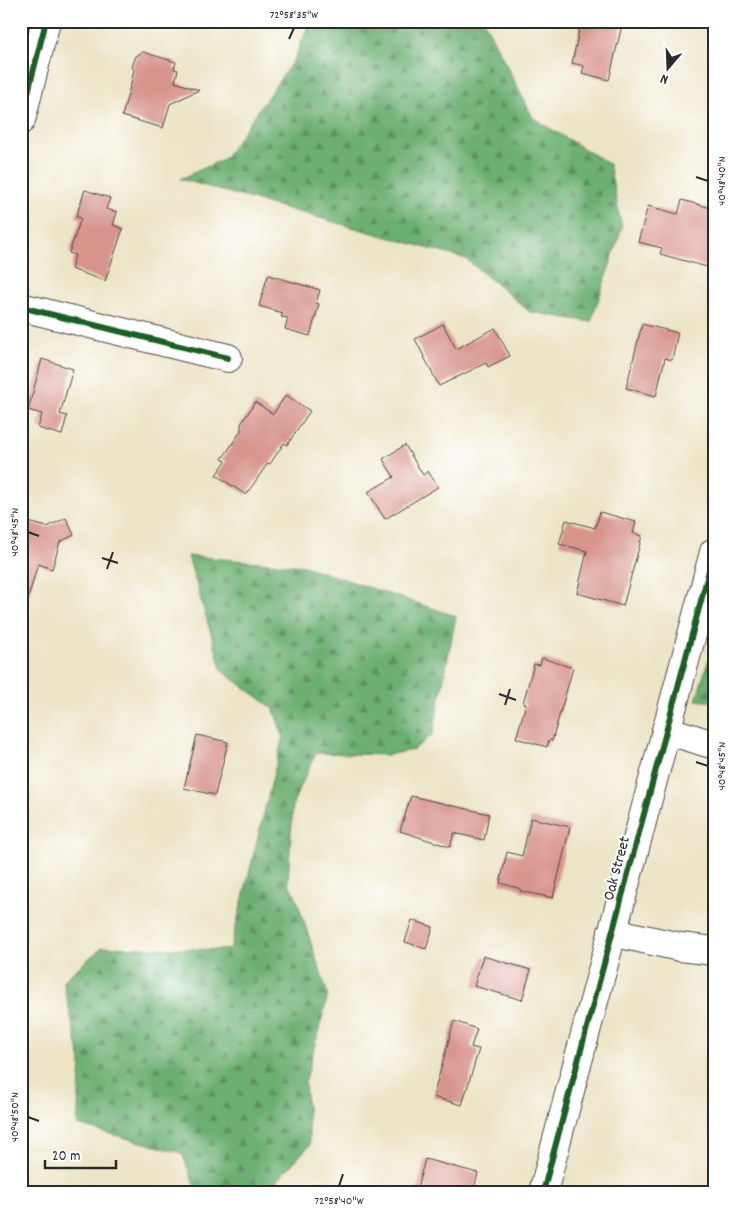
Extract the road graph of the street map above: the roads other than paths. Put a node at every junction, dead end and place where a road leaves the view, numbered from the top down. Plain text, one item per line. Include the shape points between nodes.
1 (46, 21) edge
2 (21, 120) edge
3 (21, 307) edge
4 (228, 358) dead end
5 (714, 552) edge
6 (666, 730) junction
7 (714, 745) edge
8 (612, 932) junction
9 (714, 951) edge
10 (543, 1192) edge

1 - 2 street
3 - 4 street
5 - 6 street, Oak Street
6 - 7 street
6 - 8 street, Oak Street
8 - 9 street
8 - 10 street, Oak Street

